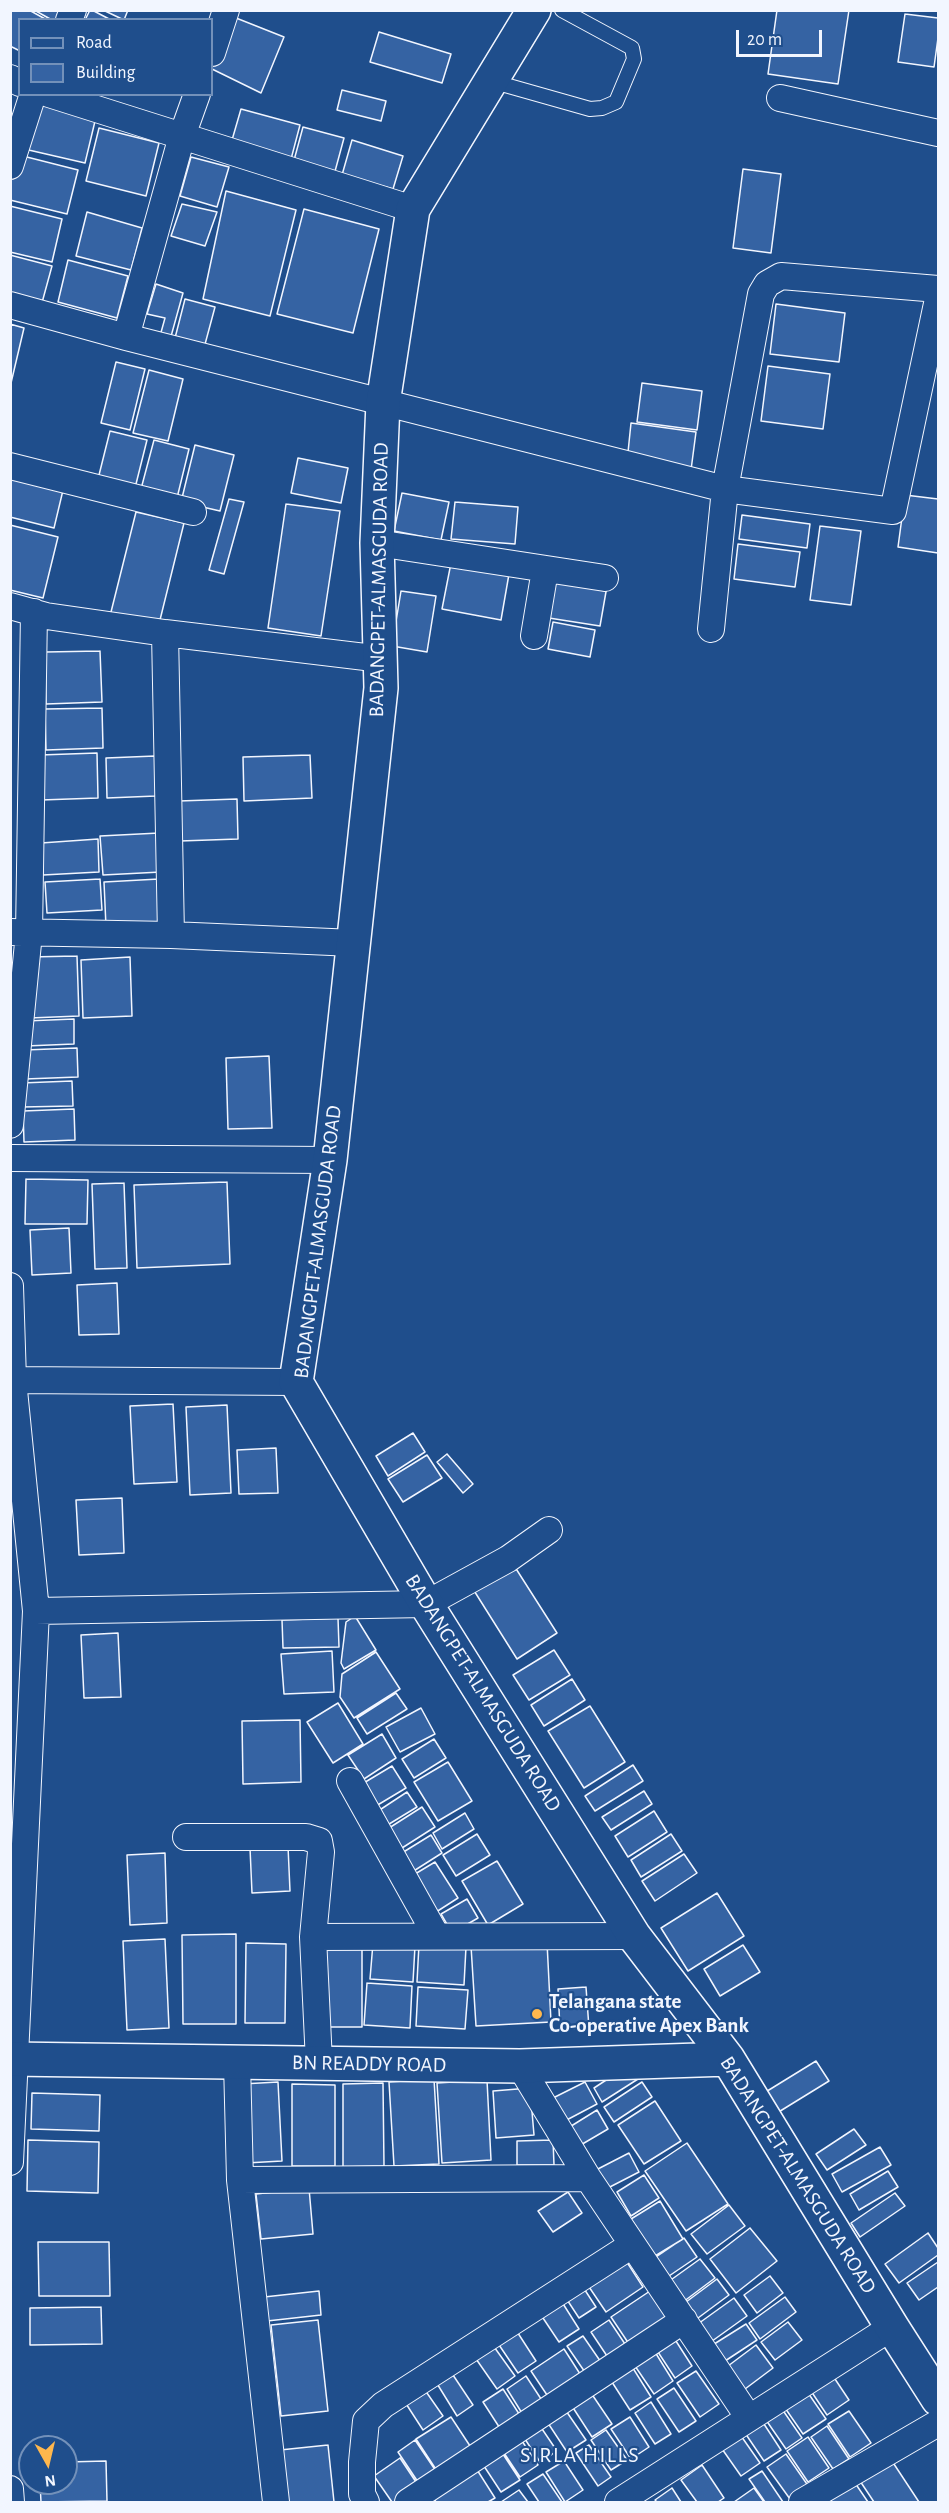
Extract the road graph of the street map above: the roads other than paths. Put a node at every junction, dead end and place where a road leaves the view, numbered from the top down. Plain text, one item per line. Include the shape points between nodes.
1 (226, 10) edge
2 (534, 10) edge
3 (562, 10) edge
4 (213, 50) edge
5 (491, 81) junction
6 (32, 96) edge
7 (55, 96) edge
8 (196, 96) edge
9 (780, 98) dead end
10 (939, 134) edge
11 (182, 136) junction
12 (10, 166) edge
13 (413, 209) junction
14 (939, 289) edge
15 (939, 299) edge
16 (10, 305) edge
17 (126, 337) junction
18 (383, 403) junction
19 (10, 466) edge
20 (725, 489) junction
21 (193, 512) dead end
22 (377, 543) junction
23 (545, 570) junction
24 (605, 578) dead end
25 (22, 609) edge
26 (711, 629) dead end
27 (165, 633) junction
28 (534, 636) dead end
29 (381, 659) junction
30 (20, 933) edge
31 (171, 935) junction
32 (354, 943) junction
33 (10, 1125) edge
34 (10, 1158) edge
35 (330, 1160) junction
36 (10, 1286) edge
37 (13, 1380) junction
38 (296, 1382) junction
39 (17, 1487) edge
40 (549, 1530) dead end
41 (426, 1604) junction
42 (36, 1611) junction
43 (350, 1781) dead end
44 (186, 1837) dead end
45 (436, 1935) junction
46 (634, 1935) junction
47 (313, 1937) junction
48 (14, 2059) edge
49 (728, 2059) junction
50 (319, 2062) junction
51 (237, 2063) junction
52 (520, 2066) junction
53 (10, 2162) edge
54 (588, 2178) junction
55 (240, 2180) junction
56 (632, 2245) junction
57 (684, 2320) junction
58 (892, 2327) junction
59 (939, 2399) edge
60 (749, 2418) junction
61 (939, 2422) edge
62 (10, 2489) edge
63 (12, 2502) edge
64 (276, 2502) edge
65 (366, 2502) edge
66 (408, 2502) edge
67 (618, 2502) edge
68 (805, 2502) edge

1 - 4 street
2 - 5 street, BADANGPET-ALMASGUDA ROAD
3 - 5 lane via 632,48 634,59 616,102 590,109
5 - 13 street, BADANGPET-ALMASGUDA ROAD
6 - 12 street
7 - 11 street
8 - 11 street
9 - 10 street
11 - 13 street
11 - 17 street
13 - 18 street, BADANGPET-ALMASGUDA ROAD
14 - 20 street via 781,276 767,284 761,294
15 - 20 street via 892,511
16 - 17 street
17 - 18 street
18 - 20 street
18 - 22 street, BADANGPET-ALMASGUDA ROAD
19 - 21 street
20 - 26 street
22 - 23 street
22 - 29 street, BADANGPET-ALMASGUDA ROAD
23 - 24 street
23 - 28 street
25 - 27 street
25 - 30 street
27 - 29 street
27 - 31 street
29 - 32 street, BADANGPET-ALMASGUDA ROAD
30 - 31 street
30 - 33 street
31 - 32 street
32 - 35 street, BADANGPET-ALMASGUDA ROAD
34 - 35 street
35 - 38 street, BADANGPET-ALMASGUDA ROAD
36 - 37 street
37 - 38 street
37 - 39 street
38 - 41 street, BADANGPET-ALMASGUDA ROAD
39 - 42 street
40 - 41 street via 508,1559
41 - 42 street
41 - 46 street, BADANGPET-ALMASGUDA ROAD
42 - 48 street
43 - 45 street
44 - 47 street via 306,1837 319,1841
45 - 46 street
45 - 47 street
46 - 49 street, BADANGPET-ALMASGUDA ROAD
47 - 50 street
48 - 51 street, BN READDY ROAD
48 - 53 street
49 - 52 street, BN READDY ROAD
49 - 58 street, BADANGPET-ALMASGUDA ROAD
50 - 51 street, BN READDY ROAD
50 - 52 street, BN READDY ROAD
51 - 55 street
52 - 54 street
54 - 55 street
54 - 56 street
55 - 64 street
56 - 57 street
56 - 65 street via 383,2405 366,2421 362,2462 362,2494
57 - 60 street
57 - 66 street
58 - 59 street, BADANGPET-ALMASGUDA ROAD
58 - 60 street
60 - 67 street
61 - 68 street
62 - 63 street

